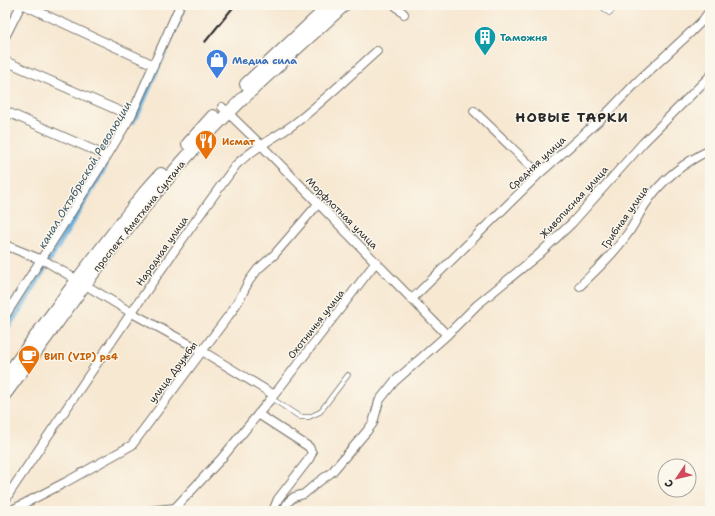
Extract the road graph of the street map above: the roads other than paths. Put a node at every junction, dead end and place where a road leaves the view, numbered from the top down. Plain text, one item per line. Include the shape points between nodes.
1 (22, 5) edge
2 (180, 5) edge
3 (330, 5) edge
4 (344, 5) edge
5 (395, 5) edge
6 (600, 5) edge
7 (618, 5) edge
8 (710, 10) edge
9 (404, 14) dead end
10 (5, 37) edge
11 (377, 51) dead end
12 (5, 61) edge
13 (154, 64) junction
14 (710, 76) edge
15 (224, 110) junction
16 (5, 111) edge
17 (474, 111) dead end
18 (132, 116) junction
19 (262, 146) junction
20 (710, 150) edge
21 (107, 156) junction
22 (539, 174) junction
23 (318, 204) junction
24 (5, 245) edge
25 (44, 261) junction
26 (376, 262) junction
27 (81, 283) junction
28 (580, 286) dead end
29 (412, 299) junction
30 (132, 313) junction
31 (5, 316) edge
32 (447, 335) junction
33 (202, 351) junction
34 (348, 374) dead end
35 (5, 378) edge
36 (5, 394) edge
37 (273, 396) junction
38 (258, 414) junction
39 (5, 500) edge
40 (174, 509) edge
41 (10, 511) edge
42 (148, 511) edge
43 (273, 511) edge
44 (283, 511) edge

1 - 10 street
1 - 13 street
2 - 13 street
3 - 15 main road
4 - 15 main road
5 - 9 street
6 - 7 lane via 608,13
8 - 22 street, Средняя улица via 691,32 604,116
11 - 19 street, Народная улица via 309,112
12 - 18 street
13 - 18 street
14 - 32 street, Живописная улица via 643,143 572,223 477,305
15 - 19 street, Морфлотная улица
15 - 27 main road via 144,193
16 - 21 street
17 - 22 street
18 - 21 street
19 - 23 street, Морфлотная улица
19 - 30 street, Народная улица via 236,165
20 - 28 street, Грибная улица via 695,157 661,183 614,252
21 - 25 street
22 - 29 street, Средняя улица
23 - 26 street, Морфлотная улица
23 - 33 street, улица Дружбы via 274,255 258,269
24 - 25 street
25 - 27 street
25 - 31 street
26 - 29 street, Морфлотная улица
26 - 37 street, Охотничья улица
27 - 30 street
27 - 35 main road
27 - 36 main road
29 - 32 street, Морфлотная улица
30 - 33 street
30 - 39 street, Народная улица
32 - 44 street, Живописная улица via 394,382 379,400 373,423 332,472 304,494 294,497
33 - 37 street
33 - 41 street, улица Дружбы via 132,445
34 - 37 lane via 320,412 309,417 300,417
37 - 38 street, Охотничья улица
38 - 40 street, Охотничья улица via 221,459
38 - 43 street via 309,447 312,453 278,499
40 - 42 street, Охотничья улица

